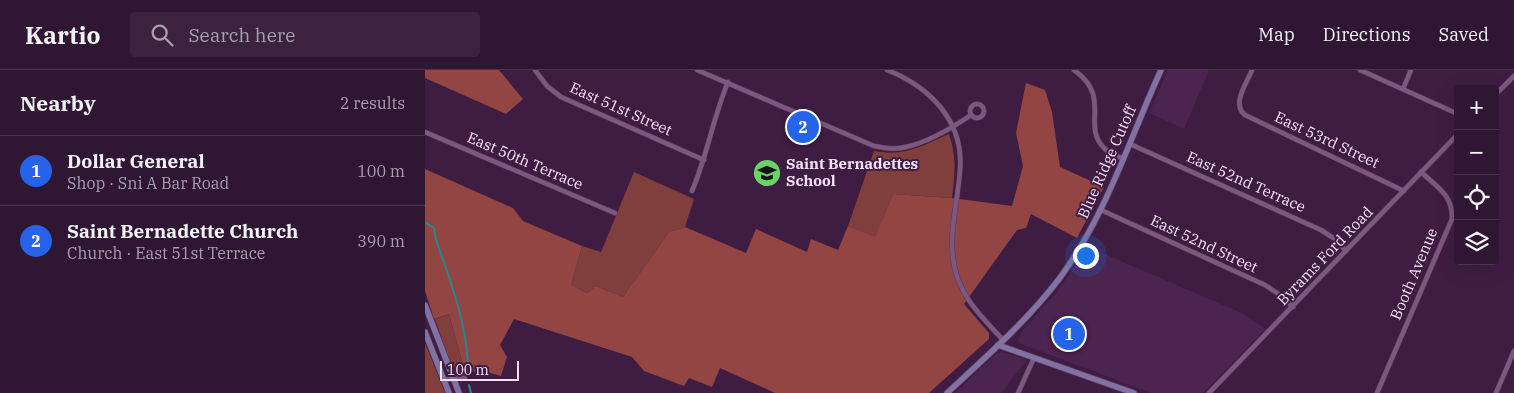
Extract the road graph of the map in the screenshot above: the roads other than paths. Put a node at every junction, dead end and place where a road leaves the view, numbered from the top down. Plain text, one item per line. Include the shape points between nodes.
1 (535, 70) edge
2 (697, 70) edge
3 (887, 70) edge
4 (903, 70) edge
5 (1074, 70) edge
6 (1161, 70) edge
7 (1252, 70) edge
8 (1360, 70) edge
9 (1411, 70) edge
10 (901, 75) junction
11 (1514, 76) edge
12 (729, 82) junction
13 (1403, 89) junction
14 (1499, 91) edge
15 (1454, 112) edge
16 (971, 115) dead end
17 (952, 128) junction
18 (425, 132) edge
19 (1454, 138) edge
20 (1131, 144) junction
21 (1124, 159) junction
22 (704, 160) junction
23 (1421, 172) junction
24 (1404, 190) junction
25 (692, 192) dead end
26 (1101, 210) junction
27 (615, 213) dead end
28 (1346, 251) junction
29 (425, 305) edge
30 (1293, 307) junction
31 (425, 332) edge
32 (1003, 340) junction
33 (998, 345) junction
34 (1514, 351) edge
35 (1033, 358) junction
36 (465, 377) dead end
37 (453, 379) junction
38 (444, 380) junction
39 (449, 393) edge
40 (459, 393) edge
41 (947, 393) edge
42 (1018, 393) edge
43 (1134, 393) edge
44 (1209, 393) edge
45 (1377, 393) edge
46 (1495, 393) edge

1 - 22 street, East 51st Street via 561,97
2 - 12 street
3 - 10 street
4 - 10 street
5 - 21 street via 1087,81 1094,97 1094,126 1099,141 1103,148
6 - 20 main road, Blue Ridge Cutoff
7 - 24 street, East 53rd Street via 1239,103 1241,112
8 - 13 street
9 - 13 street
10 - 17 street via 932,96
11 - 14 street
12 - 17 street via 874,146 906,147
12 - 22 street via 718,107
13 - 15 street
16 - 17 street
17 - 32 street via 959,148 960,168 952,231 954,266 969,302
18 - 27 street, East 50th Terrace
19 - 23 street, Byrams Ford Road
20 - 21 main road, Blue Ridge Cutoff
20 - 28 street, East 52nd Terrace via 1321,230
21 - 26 main road, Blue Ridge Cutoff
22 - 25 street
23 - 24 street, Byrams Ford Road
23 - 45 street, Booth Avenue via 1448,197 1453,207 1452,219
24 - 28 street, Byrams Ford Road
26 - 30 street, East 52nd Street via 1265,285
26 - 32 main road, Blue Ridge Cutoff via 1059,278 1031,313
28 - 30 street, Byrams Ford Road
29 - 37 main road
30 - 44 street, Byrams Ford Road
31 - 38 main road
32 - 33 main road, Blue Ridge Cutoff
33 - 35 main road
33 - 41 main road, Blue Ridge Cutoff
34 - 46 street
35 - 42 street
35 - 43 main road
36 - 37 street
37 - 38 street
37 - 40 main road
38 - 39 main road

